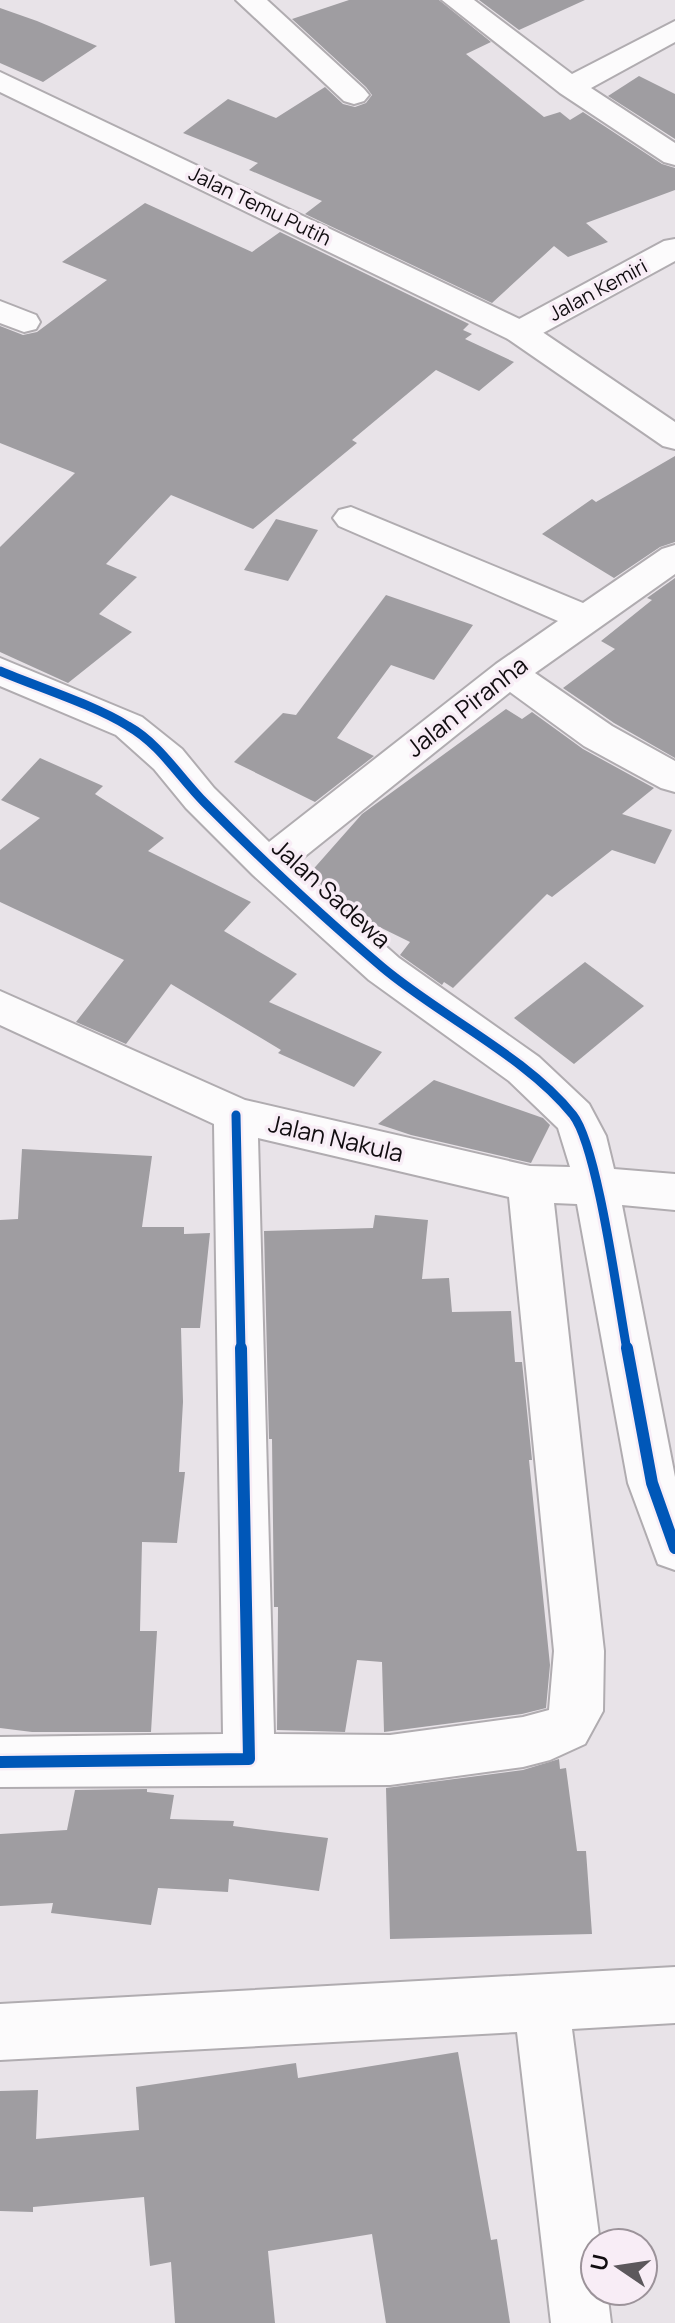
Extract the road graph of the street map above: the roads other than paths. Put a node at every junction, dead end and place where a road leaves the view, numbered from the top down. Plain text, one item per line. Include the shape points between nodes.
1 (250, 0) edge
2 (456, 0) edge
3 (675, 30) edge
4 (0, 81) edge
5 (570, 87) junction
6 (354, 95) dead end
7 (675, 156) edge
8 (675, 248) edge
9 (520, 332) junction
10 (675, 438) edge
11 (351, 518) dead end
12 (675, 557) edge
13 (584, 618) junction
14 (0, 671) edge
15 (509, 673) junction
16 (675, 778) edge
17 (267, 865) junction
18 (0, 1007) edge
19 (236, 1115) junction
20 (530, 1184) junction
21 (596, 1185) junction
22 (675, 1192) edge
23 (675, 1548) edge
24 (249, 1759) junction
25 (0, 1762) edge
26 (675, 1995) edge
27 (541, 2003) junction
28 (0, 2032) edge
29 (581, 2323) edge

1 - 6 street
2 - 5 street
3 - 5 street
4 - 9 street, Jalan Temu Putih
5 - 7 street
8 - 9 street, Jalan Kemiri
9 - 10 street, Jalan Temu Putih
11 - 13 street
12 - 13 street, Jalan Piranha
13 - 15 street, Jalan Piranha
14 - 17 street, Jalan Sadewa via 129,726 168,759
15 - 16 street via 598,736
15 - 17 street, Jalan Piranha
17 - 21 street, Jalan Sadewa via 384,969 552,1092 584,1136
18 - 19 street, Jalan Nakula
19 - 20 street, Jalan Nakula
19 - 24 street
20 - 21 street, Jalan Nakula
20 - 24 street via 579,1651 577,1711 567,1727 523,1742 390,1760
21 - 22 street, Jalan Nakula
21 - 23 street, Jalan Sadewa via 652,1483
24 - 25 street
26 - 27 street
27 - 28 street
27 - 29 street

